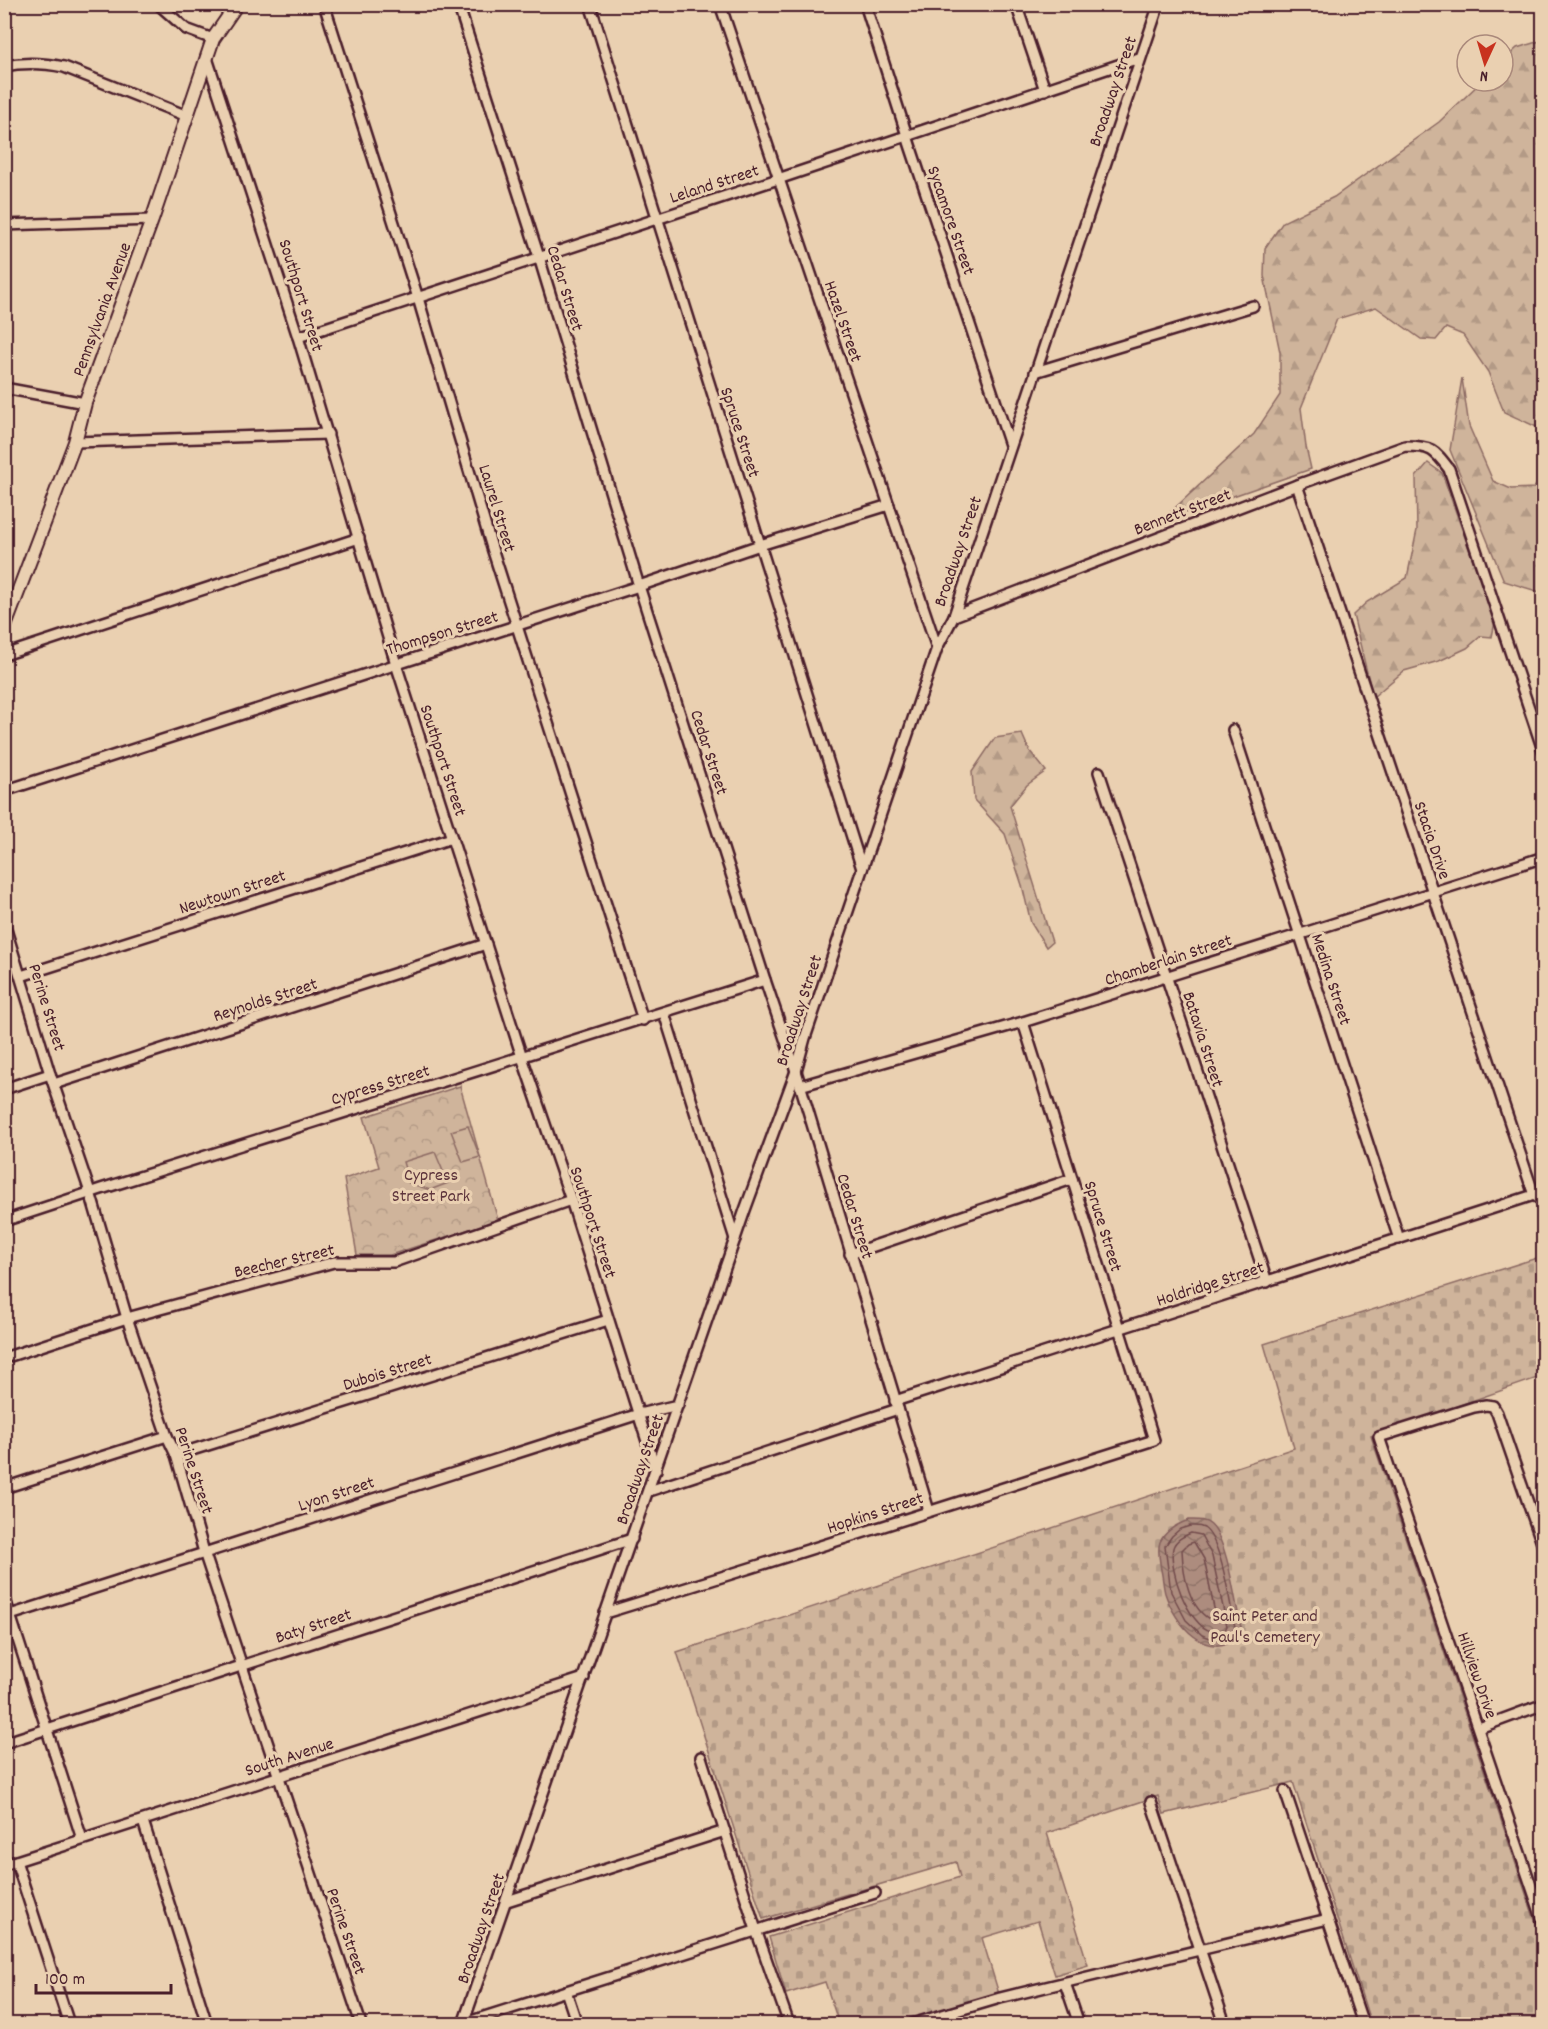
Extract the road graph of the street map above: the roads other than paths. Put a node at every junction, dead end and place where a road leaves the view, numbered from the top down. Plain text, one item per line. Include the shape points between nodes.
1 (158, 4) edge
2 (237, 4) edge
3 (324, 4) edge
4 (458, 4) edge
5 (590, 4) edge
6 (720, 4) edge
7 (865, 4) edge
8 (1016, 4) edge
9 (1159, 4) edge
10 (213, 39) junction
11 (206, 57) junction
12 (1140, 58) junction
13 (4, 66) edge
14 (1045, 90) junction
15 (187, 116) junction
16 (907, 136) junction
17 (778, 180) junction
18 (656, 219) junction
19 (152, 220) junction
20 (4, 225) edge
21 (539, 257) junction
22 (418, 298) junction
23 (1253, 306) dead end
24 (298, 337) junction
25 (1035, 372) junction
26 (4, 388) edge
27 (85, 404) junction
28 (328, 434) junction
29 (75, 442) junction
30 (1010, 445) junction
31 (1297, 485) junction
32 (889, 505) junction
33 (359, 538) junction
34 (760, 544) junction
35 (639, 586) junction
36 (954, 616) junction
37 (518, 626) junction
38 (4, 629) edge
39 (937, 648) junction
40 (4, 655) edge
41 (396, 664) junction
42 (1233, 730) dead end
43 (1544, 753) edge
44 (1099, 772) dead end
45 (4, 791) edge
46 (452, 838) junction
47 (1544, 857) edge
48 (862, 869) junction
49 (1433, 892) junction
50 (4, 923) edge
51 (1300, 934) junction
52 (486, 944) junction
53 (21, 976) junction
54 (1166, 978) junction
55 (765, 980) junction
56 (664, 1013) junction
57 (643, 1020) junction
58 (1023, 1022) junction
59 (522, 1057) junction
60 (796, 1071) junction
61 (50, 1074) junction
62 (54, 1084) junction
63 (800, 1086) junction
64 (4, 1089) edge
65 (1072, 1179) junction
66 (90, 1192) junction
67 (1534, 1195) junction
68 (571, 1200) junction
69 (1544, 1202) edge
70 (4, 1221) edge
71 (735, 1239) junction
72 (1399, 1239) junction
73 (850, 1254) junction
74 (1267, 1281) junction
75 (127, 1318) junction
76 (608, 1320) junction
77 (1118, 1329) junction
78 (4, 1358) edge
79 (678, 1405) junction
80 (897, 1405) junction
81 (639, 1414) junction
82 (167, 1436) junction
83 (1154, 1440) joint
84 (176, 1455) junction
85 (656, 1470) junction
86 (4, 1488) edge
87 (649, 1491) junction
88 (929, 1511) junction
89 (633, 1539) junction
90 (1544, 1549) edge
91 (204, 1552) junction
92 (4, 1596) edge
93 (605, 1613) junction
94 (8, 1616) edge
95 (243, 1666) junction
96 (584, 1678) junction
97 (1544, 1704) edge
98 (1479, 1728) junction
99 (46, 1730) junction
100 (4, 1743) edge
101 (701, 1757) dead end
102 (278, 1777) junction
103 (1285, 1791) dead end
104 (1151, 1802) dead end
105 (143, 1821) junction
106 (725, 1831) junction
107 (82, 1839) junction
108 (16, 1861) junction
109 (4, 1865) edge
110 (875, 1893) dead end
111 (507, 1901) junction
112 (1328, 1919) junction
113 (1544, 1924) edge
114 (756, 1930) junction
115 (1200, 1951) junction
116 (1065, 1983) junction
117 (566, 1991) junction
118 (462, 2024) edge
119 (69, 2025) edge
120 (207, 2025) edge
121 (361, 2025) edge
122 (577, 2025) edge
123 (789, 2025) edge
124 (912, 2025) edge
125 (1079, 2025) edge
126 (1225, 2025) edge
127 (1363, 2025) edge

1 - 10 street via 186,29
2 - 10 main road, Pennsylvania Avenue
3 - 22 street, Laurel Street
4 - 21 street, Cedar Street
5 - 18 street, Spruce Street
6 - 17 street, Hazel Street
7 - 16 street, Sycamore Street
8 - 14 street
9 - 12 street, Broadway Street
10 - 11 main road, Pennsylvania Avenue
11 - 15 main road, Pennsylvania Avenue
11 - 24 street, Southport Street
12 - 14 street, Leland Street
12 - 25 street, Broadway Street
13 - 15 street via 22,62 64,67
14 - 16 street, Leland Street
15 - 19 main road, Pennsylvania Avenue
16 - 17 street, Leland Street
16 - 30 street, Sycamore Street
17 - 18 street, Leland Street
17 - 32 street, Hazel Street
18 - 21 street, Leland Street
18 - 34 street, Spruce Street
19 - 20 street
19 - 27 main road, Pennsylvania Avenue
21 - 22 street, Leland Street
21 - 35 street, Cedar Street
22 - 24 street, Leland Street
22 - 37 street, Laurel Street
23 - 25 street
24 - 28 street, Southport Street
25 - 30 street, Broadway Street
26 - 27 street
27 - 29 main road, Pennsylvania Avenue
28 - 29 street
28 - 33 street, Southport Street
29 - 38 main road, Pennsylvania Avenue
30 - 36 street, Broadway Street
31 - 36 street, Bennett Street
31 - 43 street, Bennett Street via 1405,446 1436,451 1449,470
31 - 49 street, Stacia Drive
32 - 34 street, Thompson Street
32 - 39 street, Hazel Street
33 - 40 street
33 - 41 street, Southport Street
34 - 35 street, Thompson Street
34 - 48 street, Spruce Street
35 - 37 street, Thompson Street
35 - 55 street, Cedar Street
36 - 39 street, Broadway Street
37 - 41 street, Thompson Street
37 - 57 street, Laurel Street
39 - 48 street, Broadway Street
41 - 45 street, Thompson Street
41 - 46 street, Southport Street
42 - 51 street, Medina Street
44 - 54 street, Batavia Street
46 - 52 street, Southport Street
46 - 53 street, Newtown Street
47 - 49 street, Chamberlain Street
48 - 60 street, Broadway Street
49 - 51 street, Chamberlain Street
49 - 67 street, Stacia Drive
50 - 53 street, Perine Street
51 - 54 street, Chamberlain Street
51 - 72 street, Medina Street
52 - 59 street, Southport Street
52 - 62 street, Reynolds Street
53 - 61 street, Perine Street
54 - 58 street, Chamberlain Street
54 - 74 street, Batavia Street
55 - 56 street, Cypress Street
55 - 60 street, Cedar Street
56 - 57 street, Cypress Street
56 - 71 street
57 - 59 street, Cypress Street
58 - 63 street, Chamberlain Street
58 - 65 street, Spruce Street
59 - 66 street, Cypress Street
59 - 68 street, Southport Street
60 - 63 street, Cedar Street
60 - 71 street, Broadway Street
61 - 62 street, Perine Street
61 - 64 street
62 - 66 street, Perine Street
63 - 73 street, Cedar Street
65 - 73 street
65 - 77 street, Spruce Street
66 - 70 street, Cypress Street
66 - 75 street, Perine Street
67 - 69 street
67 - 72 street, Holdridge Street
68 - 75 street, Beecher Street via 394,1262 334,1262
68 - 76 street, Southport Street
71 - 79 street, Broadway Street
72 - 74 street, Holdridge Street
73 - 80 street, Cedar Street
74 - 77 street, Holdridge Street
75 - 78 street, Beecher Street
75 - 82 street, Perine Street
76 - 81 street, Southport Street
76 - 84 street, Dubois Street
77 - 80 street, Holdridge Street
77 - 83 street, Spruce Street
79 - 81 street, Lyon Street
79 - 85 street, Broadway Street
80 - 87 street, Holdridge Street
80 - 88 street, Cedar Street
81 - 85 street, Southport Street
81 - 91 street, Lyon Street
82 - 84 street, Perine Street
82 - 86 street
83 - 88 street, Hopkins Street
84 - 91 street, Perine Street
85 - 87 street, Broadway Street
87 - 89 street, Broadway Street
88 - 93 street, Hopkins Street
89 - 93 street, Broadway Street
89 - 95 street, Baty Street
90 - 98 street, Hillview Drive via 1493,1407 1474,1407 1379,1437
91 - 94 street, Lyon Street
91 - 95 street, Perine Street
92 - 94 street
93 - 96 street, Broadway Street
94 - 99 street
95 - 99 street, Baty Street
95 - 102 street, Perine Street
96 - 102 street, South Avenue
96 - 111 street, Broadway Street
97 - 98 street
98 - 113 street, Hillview Drive
99 - 100 street, Baty Street
99 - 107 street
101 - 106 street
102 - 105 street, South Avenue
102 - 121 street, Perine Street
103 - 112 street
104 - 115 street
105 - 107 street, South Avenue
105 - 120 street
106 - 111 street
106 - 114 street
107 - 108 street, South Avenue
108 - 109 street, South Avenue
108 - 119 street
110 - 114 street
111 - 118 street, Broadway Street
112 - 115 street
112 - 127 street
114 - 117 street
114 - 123 street
115 - 116 street
115 - 126 street
116 - 124 street
116 - 125 street
117 - 118 street
117 - 122 street

